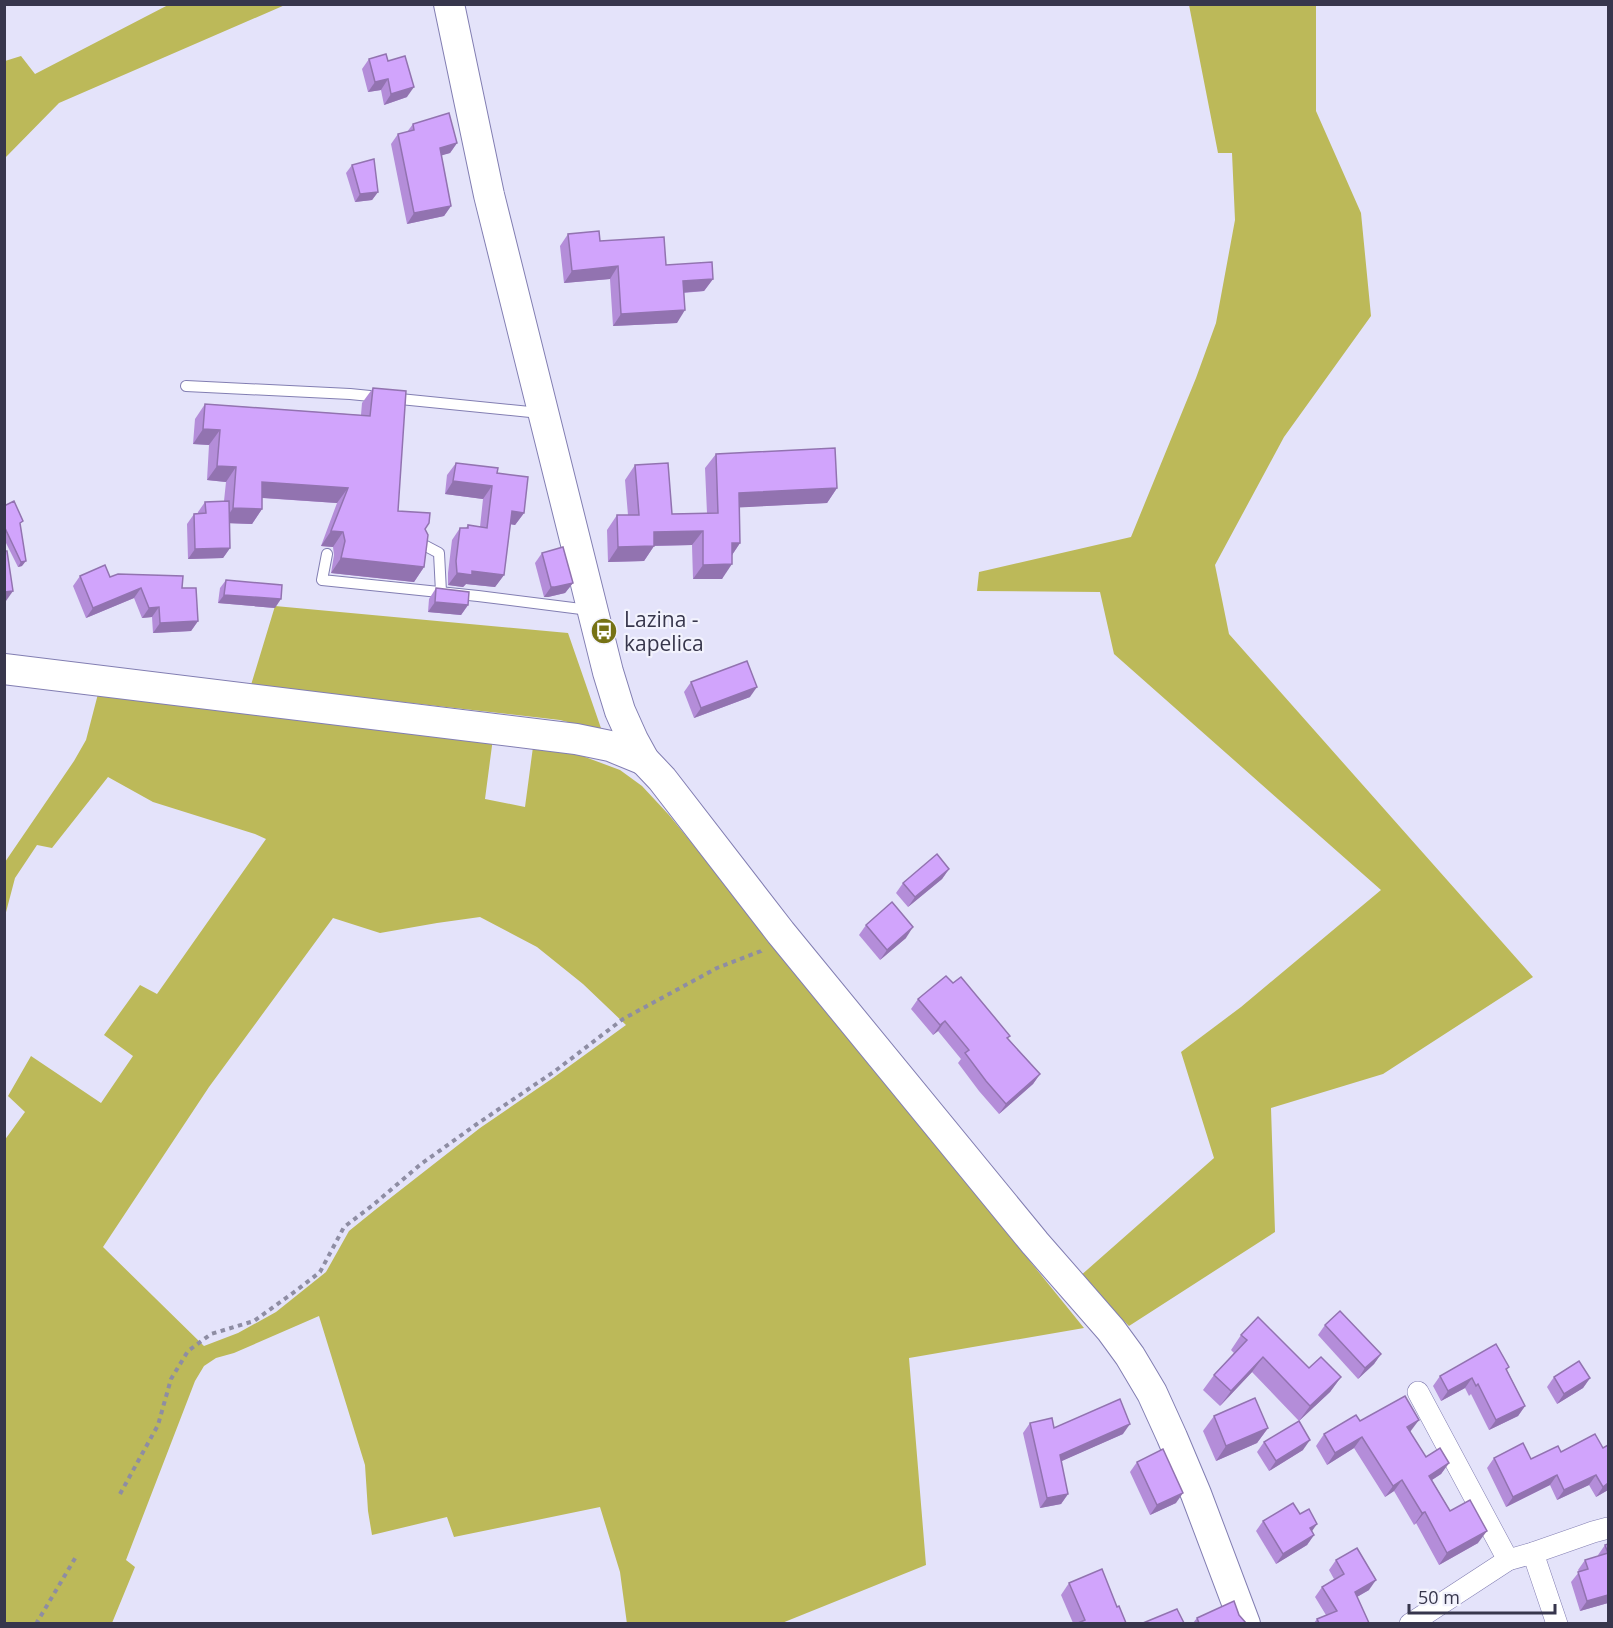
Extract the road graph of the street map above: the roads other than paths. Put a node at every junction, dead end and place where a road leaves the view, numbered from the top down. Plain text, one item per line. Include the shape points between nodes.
1 (449, 4) edge
2 (186, 386) dead end
3 (543, 414) junction
4 (422, 544) edge
5 (327, 554) dead end
6 (441, 592) junction
7 (592, 611) junction
8 (4, 669) edge
9 (644, 760) junction
10 (1418, 1392) dead end
11 (1608, 1528) edge
12 (1533, 1553) junction
13 (1508, 1560) junction
14 (1245, 1623) edge
15 (1410, 1623) edge
16 (1557, 1623) edge

1 - 3 main road via 489,195
2 - 3 lane via 350,394
3 - 7 main road
4 - 6 lane via 439,553
5 - 6 lane via 322,580
6 - 7 lane
7 - 9 main road via 620,711
8 - 9 main road via 576,739
9 - 14 main road via 781,933 1130,1356 1172,1437
10 - 13 street
11 - 12 street
12 - 13 street
12 - 16 street
13 - 15 street

